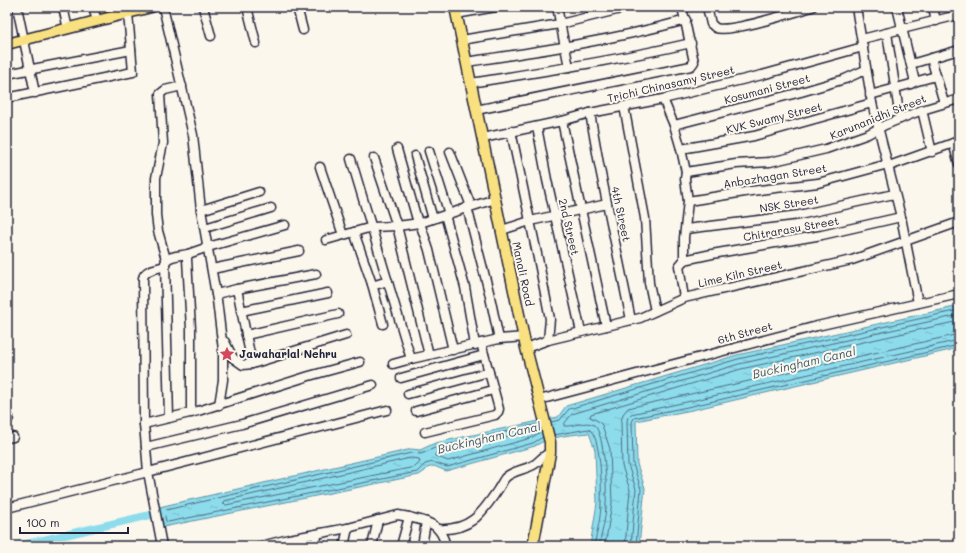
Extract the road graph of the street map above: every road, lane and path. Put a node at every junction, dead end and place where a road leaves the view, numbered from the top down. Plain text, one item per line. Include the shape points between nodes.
1 (17, 7) edge
2 (63, 7) edge
3 (93, 7) edge
4 (150, 7) edge
5 (163, 7) edge
6 (203, 7) edge
7 (247, 7) edge
8 (297, 7) edge
9 (496, 7) edge
10 (557, 7) edge
11 (629, 7) edge
12 (682, 7) edge
13 (707, 7) edge
14 (812, 7) edge
15 (856, 7) edge
16 (897, 7) edge
17 (933, 7) edge
18 (455, 11) edge
19 (121, 12) edge
20 (958, 14) edge
21 (686, 20) junction
22 (97, 21) junction
23 (936, 21) junction
24 (560, 24) junction
25 (68, 29) junction
26 (903, 29) junction
27 (303, 30) dead end
28 (887, 33) junction
29 (211, 36) dead end
30 (24, 40) junction
31 (462, 40) junction
32 (256, 43) dead end
33 (862, 43) junction
34 (7, 44) edge
35 (691, 44) junction
36 (566, 47) junction
37 (131, 50) junction
38 (959, 50) edge
39 (932, 58) junction
40 (466, 62) junction
41 (911, 64) junction
42 (569, 67) junction
43 (30, 69) junction
44 (865, 70) junction
45 (7, 74) edge
46 (936, 76) junction
47 (914, 82) junction
48 (471, 83) junction
49 (182, 86) junction
50 (895, 89) junction
51 (35, 93) junction
52 (7, 98) edge
53 (663, 99) junction
54 (871, 99) junction
55 (959, 99) edge
56 (944, 103) junction
57 (624, 106) junction
58 (476, 110) junction
59 (922, 110) junction
60 (590, 113) junction
61 (900, 119) junction
62 (562, 121) junction
63 (674, 125) junction
64 (537, 127) junction
65 (879, 129) junction
66 (511, 131) junction
67 (483, 138) junction
68 (956, 142) edge
69 (397, 149) dead end
70 (681, 149) junction
71 (430, 150) dead end
72 (450, 152) dead end
73 (932, 152) junction
74 (415, 156) dead end
75 (374, 158) dead end
76 (351, 159) dead end
77 (959, 164) edge
78 (888, 165) junction
79 (320, 167) dead end
80 (686, 172) junction
81 (259, 192) dead end
82 (894, 194) junction
83 (495, 199) junction
84 (688, 201) junction
85 (607, 204) junction
86 (469, 206) junction
87 (271, 208) dead end
88 (201, 210) junction
89 (582, 210) junction
90 (447, 215) junction
91 (555, 215) junction
92 (901, 217) junction
93 (434, 219) junction
94 (530, 221) junction
95 (959, 222) edge
96 (419, 223) junction
97 (285, 226) dead end
98 (397, 226) junction
99 (372, 227) junction
100 (205, 228) junction
101 (686, 229) junction
102 (502, 230) junction
103 (354, 232) junction
104 (343, 235) junction
105 (326, 240) dead end
106 (906, 240) junction
107 (208, 247) junction
108 (299, 251) dead end
109 (188, 254) junction
110 (684, 260) junction
111 (166, 263) junction
112 (212, 269) junction
113 (316, 274) dead end
114 (388, 282) junction
115 (372, 284) junction
116 (237, 289) junction
117 (328, 293) dead end
118 (216, 294) junction
119 (959, 294) edge
120 (684, 298) junction
121 (918, 304) junction
122 (241, 311) junction
123 (655, 311) junction
124 (338, 314) dead end
125 (632, 320) junction
126 (383, 324) dead end
127 (606, 326) junction
128 (581, 332) junction
129 (246, 335) junction
130 (346, 335) dead end
131 (222, 336) junction
132 (524, 336) junction
133 (499, 340) junction
134 (548, 340) junction
135 (478, 344) junction
136 (526, 348) junction
137 (453, 350) junction
138 (429, 355) junction
139 (484, 355) junction
140 (411, 359) junction
141 (360, 362) dead end
142 (252, 364) junction
143 (393, 364) dead end
144 (489, 372) junction
145 (401, 378) dead end
146 (373, 385) dead end
147 (494, 390) junction
148 (408, 394) dead end
149 (539, 400) junction
150 (219, 405) junction
151 (387, 410) dead end
152 (416, 411) dead end
153 (191, 413) junction
154 (169, 418) junction
155 (144, 424) junction
156 (425, 432) dead end
157 (146, 447) junction
158 (550, 453) junction
159 (148, 472) junction
160 (7, 508) edge
161 (409, 517) junction
162 (378, 520) junction
163 (426, 522) junction
164 (348, 528) junction
165 (438, 529) junction
166 (317, 535) junction
167 (288, 542) edge
168 (162, 546) edge
169 (262, 546) edge
170 (316, 546) edge
171 (344, 546) edge
172 (372, 546) edge
173 (401, 546) edge
174 (422, 546) edge
175 (446, 546) edge
176 (533, 546) edge

1 - 30 street
2 - 25 street
3 - 22 street
4 - 19 main road
5 - 49 street
6 - 29 street
7 - 32 street
8 - 27 street
9 - 18 street
10 - 24 street
11 - 24 street
12 - 21 street
13 - 14 street via 711,24 721,28 736,27
15 - 33 street
16 - 26 street
17 - 23 street
18 - 31 main road, Manali Road
19 - 22 main road
19 - 37 street
20 - 23 street, Trichi Chinasamy Street
21 - 35 street
21 - 36 street
22 - 25 main road
23 - 26 street, Trichi Chinasamy Street
24 - 31 street
24 - 36 street
25 - 30 main road
26 - 28 street, Trichi Chinasamy Street
26 - 41 street
28 - 33 street, Trichi Chinasamy Street
28 - 50 street
30 - 34 main road
30 - 43 street
31 - 40 main road, Manali Road
33 - 44 street
33 - 53 street, Trichi Chinasamy Street via 762,75
35 - 42 street
35 - 58 street via 694,62 690,66
36 - 40 street
36 - 42 street
37 - 43 street
37 - 51 street via 133,72
38 - 39 street
39 - 41 street
39 - 46 street
40 - 48 main road, Manali Road
41 - 47 street
42 - 48 street
43 - 45 street
43 - 51 street
44 - 54 street
44 - 63 street, Kosumani Street via 845,79 801,92
46 - 47 street, KVK Swamy Street
46 - 56 street
47 - 50 street, KVK Swamy Street
48 - 58 main road, Manali Road
49 - 88 street via 193,135
49 - 111 street via 165,90 160,94 163,143 156,178 156,222
50 - 54 street, KVK Swamy Street
50 - 61 street
51 - 52 street
53 - 57 street, Trichi Chinasamy Street
53 - 63 street
54 - 65 street
54 - 70 street, KVK Swamy Street via 754,136
55 - 56 street, Karunanidhi Street
56 - 59 street, Karunanidhi Street
57 - 60 street, Trichi Chinasamy Street
57 - 123 street via 644,218 649,283
58 - 67 main road, Manali Road
59 - 61 street, Karunanidhi Street
59 - 73 street
60 - 62 street, Trichi Chinasamy Street
60 - 85 street, 4th Street
61 - 65 street, Karunanidhi Street
62 - 64 street, Trichi Chinasamy Street
62 - 89 street
63 - 70 street
64 - 66 street, Trichi Chinasamy Street
64 - 91 street, 2nd Street
65 - 78 street
65 - 80 street, Karunanidhi Street via 800,156
66 - 67 street, Trichi Chinasamy Street
66 - 94 street
67 - 83 main road, Manali Road
68 - 73 street, Anbazhagan Street
68 - 77 street
69 - 96 street
70 - 80 street
71 - 90 street
72 - 86 street
73 - 78 street, Anbazhagan Street
74 - 93 street
75 - 98 street
76 - 99 street
78 - 82 street
78 - 84 street, Anbazhagan Street via 818,183
79 - 104 street
80 - 84 street
81 - 88 street
82 - 92 street
82 - 101 street, NSK Street via 799,215
83 - 86 street
83 - 102 main road, Manali Road
84 - 101 street
85 - 89 street
85 - 125 street, 4th Street
86 - 90 street
86 - 133 street
87 - 100 street
88 - 100 street
89 - 91 street
89 - 127 street
90 - 93 street
90 - 135 street
91 - 94 street
91 - 128 street, 2nd Street
92 - 106 street
92 - 110 street, Chitrarasu Street via 822,235
93 - 96 street
94 - 102 street
94 - 134 street via 550,319
95 - 106 street, Lime Kiln Street
96 - 98 street
96 - 137 street via 429,250
97 - 107 street
98 - 99 street
98 - 138 street
99 - 103 street
99 - 114 street
100 - 107 street
101 - 110 street
102 - 132 main road, Manali Road
103 - 104 street
103 - 115 street
104 - 105 street
106 - 120 street, Lime Kiln Street via 852,260
106 - 121 street
107 - 109 street
107 - 112 street
108 - 112 street
109 - 111 street via 170,257
109 - 153 street
110 - 120 street via 679,266
111 - 154 street
111 - 155 street via 147,272 143,278
112 - 118 street
113 - 116 street
114 - 115 street
114 - 140 street
115 - 126 street
116 - 118 street
116 - 122 street
117 - 122 street
118 - 131 street
119 - 121 street, 6th Street
120 - 123 street, Lime Kiln Street
121 - 149 street, 6th Street via 817,326
122 - 129 street
123 - 125 street, Lime Kiln Street
124 - 129 street
125 - 127 street, Lime Kiln Street
127 - 128 street, Lime Kiln Street
128 - 134 street, Lime Kiln Street
129 - 142 street
130 - 142 street
131 - 142 street via 233,358 243,365
131 - 150 street via 223,380
132 - 133 street
132 - 136 main road, Manali Road
133 - 135 street
134 - 136 street, Lime Kiln Street
135 - 137 street
135 - 139 street
136 - 149 main road, Manali Road
137 - 138 street
138 - 140 street
139 - 144 street
139 - 145 street
140 - 143 street
141 - 150 street
144 - 147 street
144 - 148 street
146 - 157 street via 242,424
147 - 152 street
147 - 156 street via 499,409 497,414
149 - 158 main road, Manali Road via 550,442
150 - 153 street
151 - 159 street
153 - 154 street
154 - 155 street
155 - 157 street
157 - 159 street
158 - 165 street via 503,480 476,518 462,526
158 - 176 main road, Manali Road
159 - 160 street
159 - 168 street
161 - 162 street via 398,515
161 - 163 street
161 - 173 street
162 - 164 street
162 - 172 street
163 - 165 street
163 - 174 street
164 - 166 street
164 - 171 street
165 - 175 street
166 - 167 street
166 - 170 street
167 - 169 street

